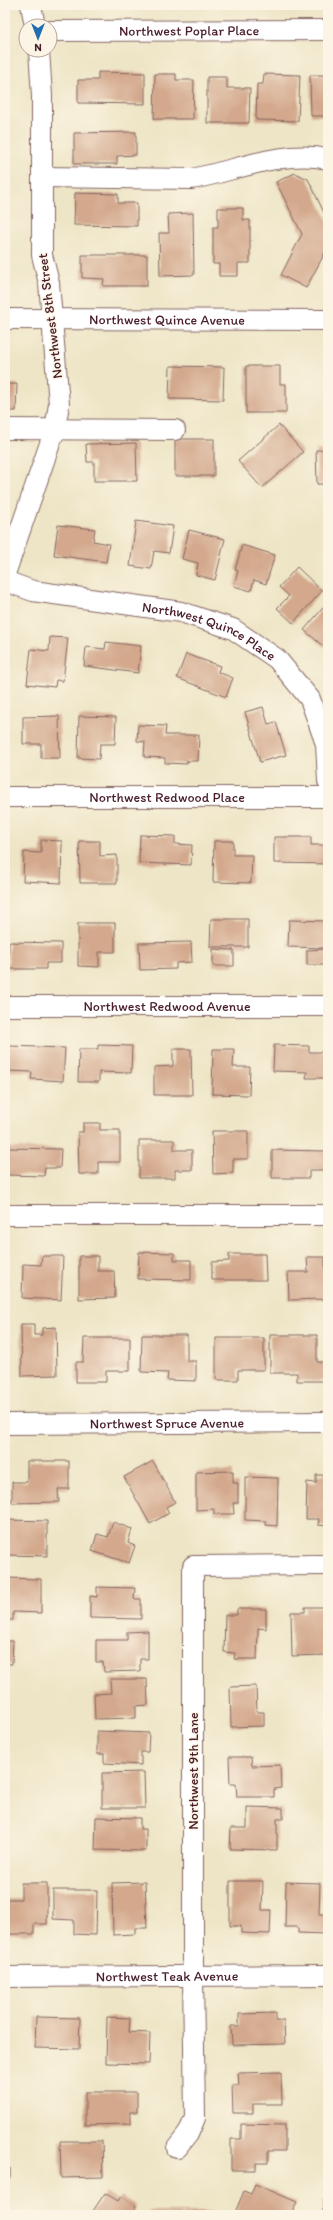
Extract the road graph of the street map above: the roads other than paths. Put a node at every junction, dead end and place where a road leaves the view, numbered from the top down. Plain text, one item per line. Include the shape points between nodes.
1 (31, 5) edge
2 (33, 18) edge
3 (328, 30) edge
4 (58, 31) edge
5 (40, 58) edge
6 (328, 159) edge
7 (42, 177) junction
8 (5, 319) edge
9 (52, 319) junction
10 (328, 320) edge
11 (5, 429) edge
12 (55, 430) junction
13 (175, 430) dead end
14 (5, 574) edge
15 (5, 580) edge
16 (328, 781) edge
17 (5, 797) edge
18 (328, 797) edge
19 (5, 1006) edge
20 (328, 1006) edge
21 (5, 1215) edge
22 (328, 1215) edge
23 (328, 1422) edge
24 (5, 1424) edge
25 (328, 1565) edge
26 (328, 1975) edge
27 (193, 1976) junction
28 (5, 1977) edge
29 (177, 2148) dead end

1 - 2 street
3 - 4 street, Northwest Poplar Place
5 - 7 street, Northwest 8th Street
6 - 7 street via 295,155 191,178
7 - 9 street, Northwest 8th Street via 42,255 49,283
8 - 9 street, Northwest Quince Avenue
9 - 10 street, Northwest Quince Avenue
9 - 12 street, Northwest 8th Street via 59,404
11 - 12 street
12 - 13 street
12 - 14 street, Northwest 8th Street
15 - 16 street, Northwest Quince Place via 33,591 181,612 233,629 278,659 310,699 326,744
17 - 18 street, Northwest Redwood Place
19 - 20 street, Northwest Redwood Avenue
21 - 22 street
23 - 24 street, Northwest Spruce Avenue
25 - 27 street, Northwest 9th Lane via 192,1566
26 - 27 street, Northwest Teak Avenue
27 - 28 street, Northwest Teak Avenue
27 - 29 street, Northwest 9th Lane via 195,2118 188,2134

